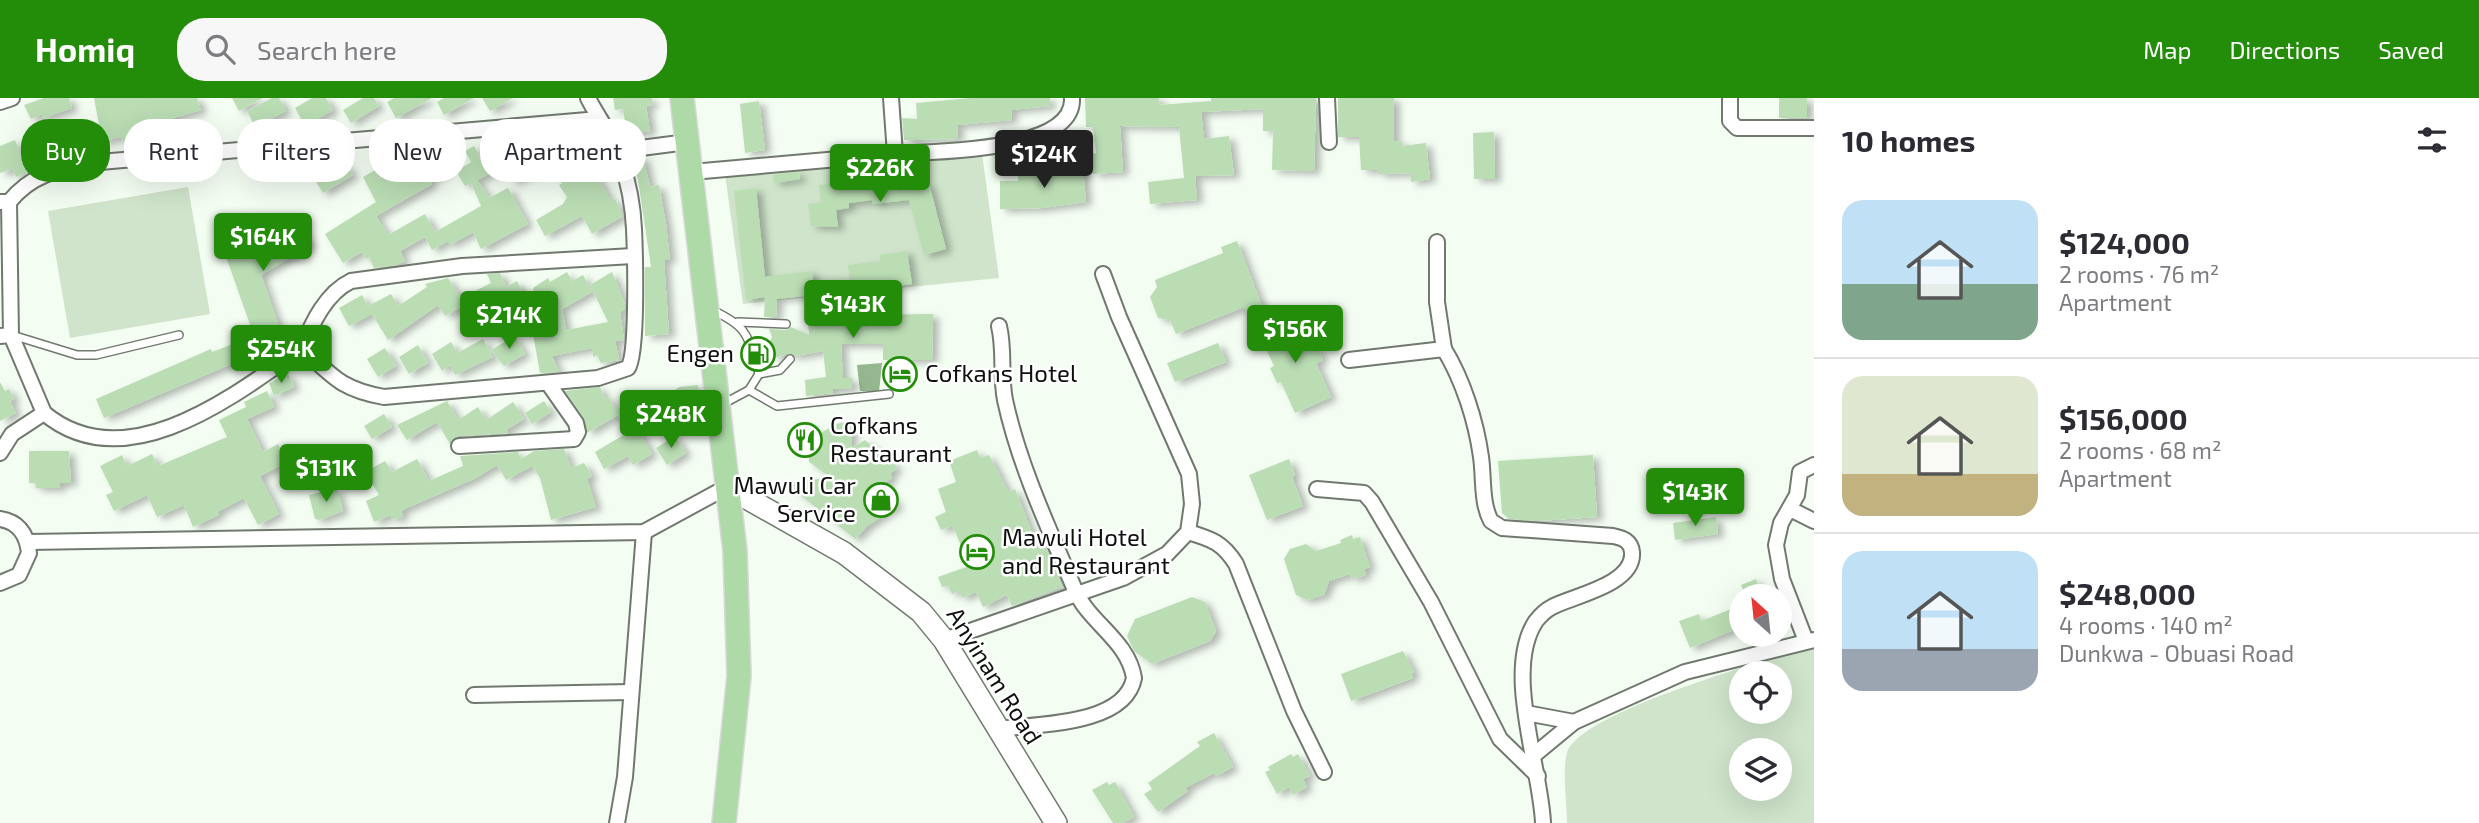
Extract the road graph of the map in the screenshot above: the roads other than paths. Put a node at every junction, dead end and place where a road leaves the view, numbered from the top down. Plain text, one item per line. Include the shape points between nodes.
1 (12, 98) edge
2 (588, 98) edge
3 (682, 98) edge
4 (891, 98) edge
5 (1072, 98) edge
6 (1327, 98) edge
7 (1730, 98) edge
8 (0, 102) edge
9 (598, 119) edge
10 (1814, 128) edge
11 (480, 130) edge
12 (687, 142) junction
13 (1329, 142) dead end
14 (646, 147) edge
15 (895, 154) junction
16 (692, 172) junction
17 (624, 182) edge
18 (4, 202) edge
19 (1437, 242) dead end
20 (633, 256) junction
21 (1103, 274) dead end
22 (706, 307) junction
23 (738, 322) junction
24 (786, 324) dead end
25 (999, 326) dead end
26 (6, 335) edge
27 (179, 335) dead end
28 (302, 348) junction
29 (1444, 349) junction
30 (790, 359) dead end
31 (1349, 360) dead end
32 (759, 374) junction
33 (548, 383) junction
34 (748, 390) junction
35 (889, 394) dead end
36 (717, 407) junction
37 (44, 413) junction
38 (459, 446) dead end
39 (0, 453) edge
40 (1814, 465) edge
41 (727, 487) junction
42 (1317, 489) dead end
43 (1790, 509) junction
44 (0, 519) edge
45 (1814, 521) edge
46 (644, 532) junction
47 (1188, 532) junction
48 (28, 541) junction
49 (0, 583) edge
50 (1077, 594) junction
51 (944, 640) junction
52 (1810, 641) edge
53 (631, 692) junction
54 (474, 695) dead end
55 (1526, 713) junction
56 (1574, 722) junction
57 (997, 729) junction
58 (1534, 755) junction
59 (1324, 772) dead end
60 (1538, 776) junction
61 (617, 823) edge
62 (724, 823) edge
63 (1056, 823) edge
64 (1543, 823) edge

1 - 8 street
2 - 9 street
3 - 12 main road
4 - 15 street
5 - 15 street via 1072,108 1055,129 1032,139
6 - 13 street
7 - 10 street via 1730,121 1737,128
11 - 18 street via 100,162 39,175
12 - 14 street
12 - 16 main road
15 - 16 street
16 - 22 main road
17 - 20 street via 634,228
18 - 26 street
19 - 29 street via 1437,302
20 - 28 street via 462,266 351,281 329,299
20 - 33 street via 631,363 611,375
21 - 47 street via 1189,474 1192,505
22 - 23 lane
22 - 36 main road
23 - 24 lane
23 - 32 lane
25 - 50 street via 1009,417
26 - 27 lane via 77,355 96,355
26 - 37 street
28 - 33 street via 354,392 384,397
28 - 37 street via 214,407 158,431 117,438 83,434 68,430
29 - 31 street
29 - 55 street via 1471,418 1491,521 1502,528 1613,536 1628,542 1632,552 1630,563 1607,585 1551,607 1536,621 1525,651
30 - 32 lane via 780,370
32 - 34 lane
33 - 38 street via 576,423 574,439
34 - 35 lane via 777,407
34 - 36 lane
36 - 41 main road
37 - 39 street via 12,434
40 - 43 street via 1800,472
41 - 46 street
41 - 51 street, Anyinam Road via 844,553 921,612
41 - 62 main road via 736,551 739,676
42 - 60 street via 1364,493 1372,502 1431,602 1500,739
43 - 45 street
43 - 52 street via 1778,532 1776,552 1788,597
44 - 48 street via 16,525
46 - 48 street
46 - 53 street
47 - 50 street via 1146,567
47 - 59 street via 1215,539 1236,564 1294,711
48 - 49 street via 26,565 19,575
50 - 51 street
50 - 57 street via 1128,659 1134,678 1129,694 1097,716
51 - 57 street, Anyinam Road
52 - 56 street via 1685,672
53 - 54 street
53 - 61 street
55 - 56 street
55 - 58 street
56 - 58 street
57 - 63 street, Anyinam Road
58 - 60 street
60 - 64 street

